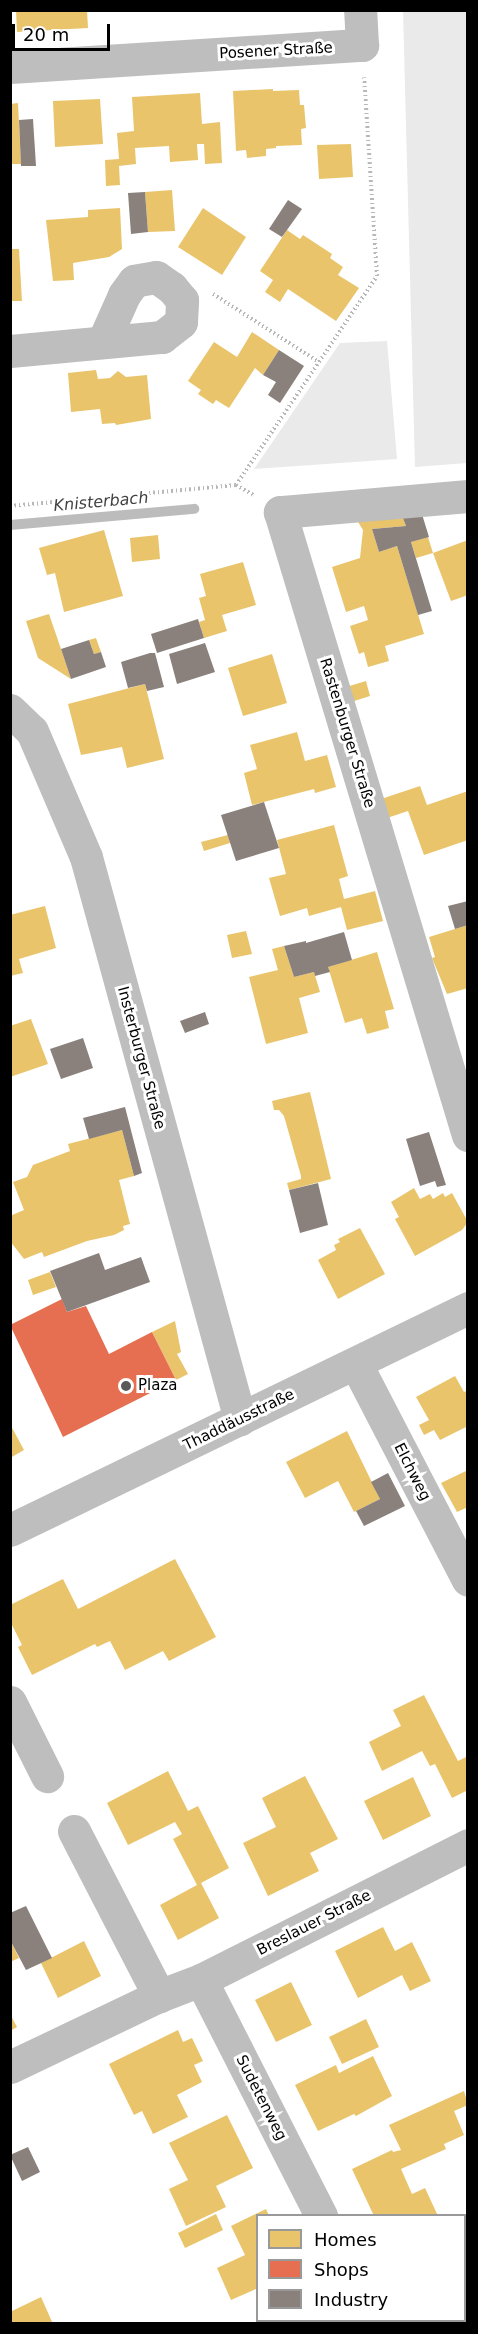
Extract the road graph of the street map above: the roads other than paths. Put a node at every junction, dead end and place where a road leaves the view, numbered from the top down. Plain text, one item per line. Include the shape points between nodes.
1 (360, 10) edge
2 (10, 67) edge
3 (104, 340) junction
4 (10, 351) edge
5 (468, 496) edge
6 (10, 710) edge
7 (468, 1135) edge
8 (468, 1308) edge
9 (356, 1364) junction
10 (240, 1419) junction
11 (10, 1530) edge
12 (468, 1580) edge
13 (10, 1702) edge
14 (46, 1776) dead end
15 (74, 1832) dead end
16 (468, 1845) edge
17 (201, 1980) junction
18 (159, 1996) junction
19 (10, 2067) edge
20 (320, 2214) edge

1 - 2 street, Posener Straße via 362,45
3 - 3 street via 162,337 181,322 182,300 156,277 134,281
3 - 4 street
5 - 7 street, Rastenburger Straße via 280,512
6 - 10 street, Insterburger Straße via 32,730 86,857
8 - 9 street, Thaddäusstraße
9 - 10 street, Thaddäusstraße
9 - 12 street, Elchweg
10 - 11 street, Thaddäusstraße
13 - 14 street
15 - 18 street
16 - 17 street, Breslauer Straße
17 - 18 street, Breslauer Straße
17 - 20 street, Sudetenweg
18 - 19 street, Breslauer Straße

